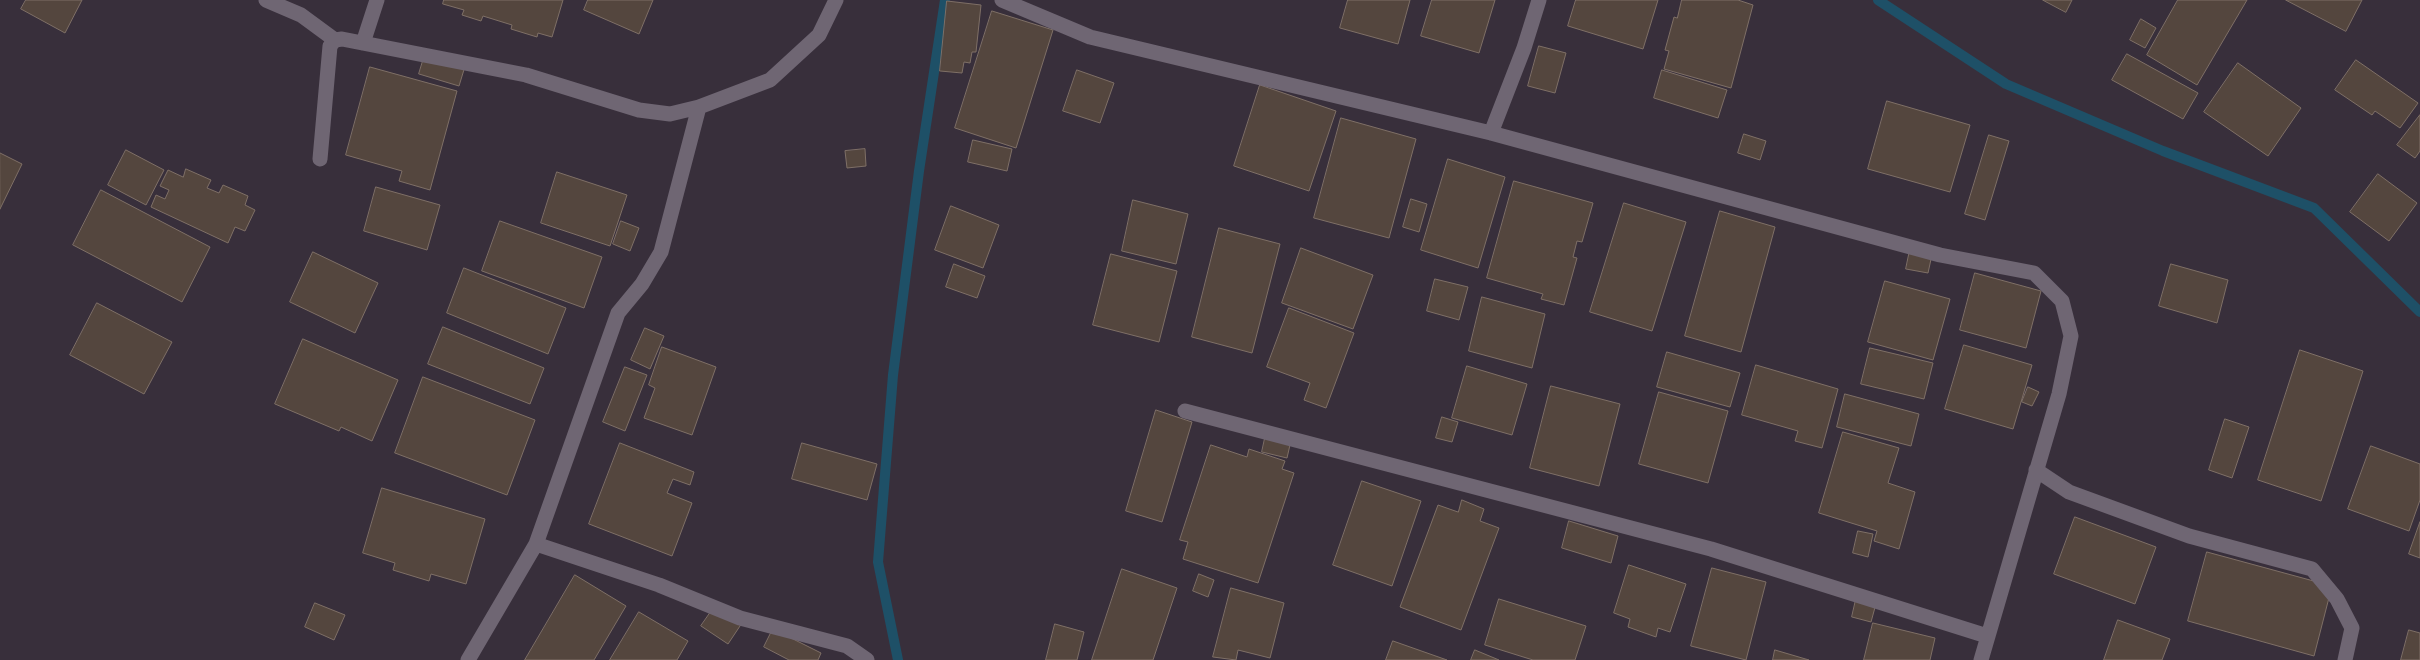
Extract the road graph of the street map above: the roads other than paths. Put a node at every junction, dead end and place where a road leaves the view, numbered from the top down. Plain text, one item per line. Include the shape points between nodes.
1 (266, 0) edge
2 (377, 0) edge
3 (836, 0) edge
4 (1002, 0) edge
5 (1539, 0) edge
6 (335, 40) junction
7 (363, 43) junction
8 (699, 107) junction
9 (1491, 133) junction
10 (320, 159) dead end
11 (1184, 411) dead end
12 (2036, 470) junction
13 (536, 544) junction
14 (1987, 636) junction
15 (468, 660) edge
16 (867, 660) edge
17 (1981, 660) edge
18 (2345, 660) edge

1 - 6 street via 302,15
2 - 7 street
3 - 8 street via 819,35 770,80
4 - 9 street via 1090,37
5 - 9 street
6 - 7 street via 342,38
6 - 10 street via 330,46
7 - 8 street via 526,75 639,110 670,114
8 - 13 street via 661,252 642,284 618,313
9 - 12 street via 1940,255 2034,273 2062,301 2071,336 2059,394
11 - 14 street via 1711,550
12 - 14 street
12 - 18 street via 2069,492 2189,536 2312,569 2337,599 2352,628
13 - 15 street
13 - 16 street via 659,585 740,618 847,646
14 - 17 street

